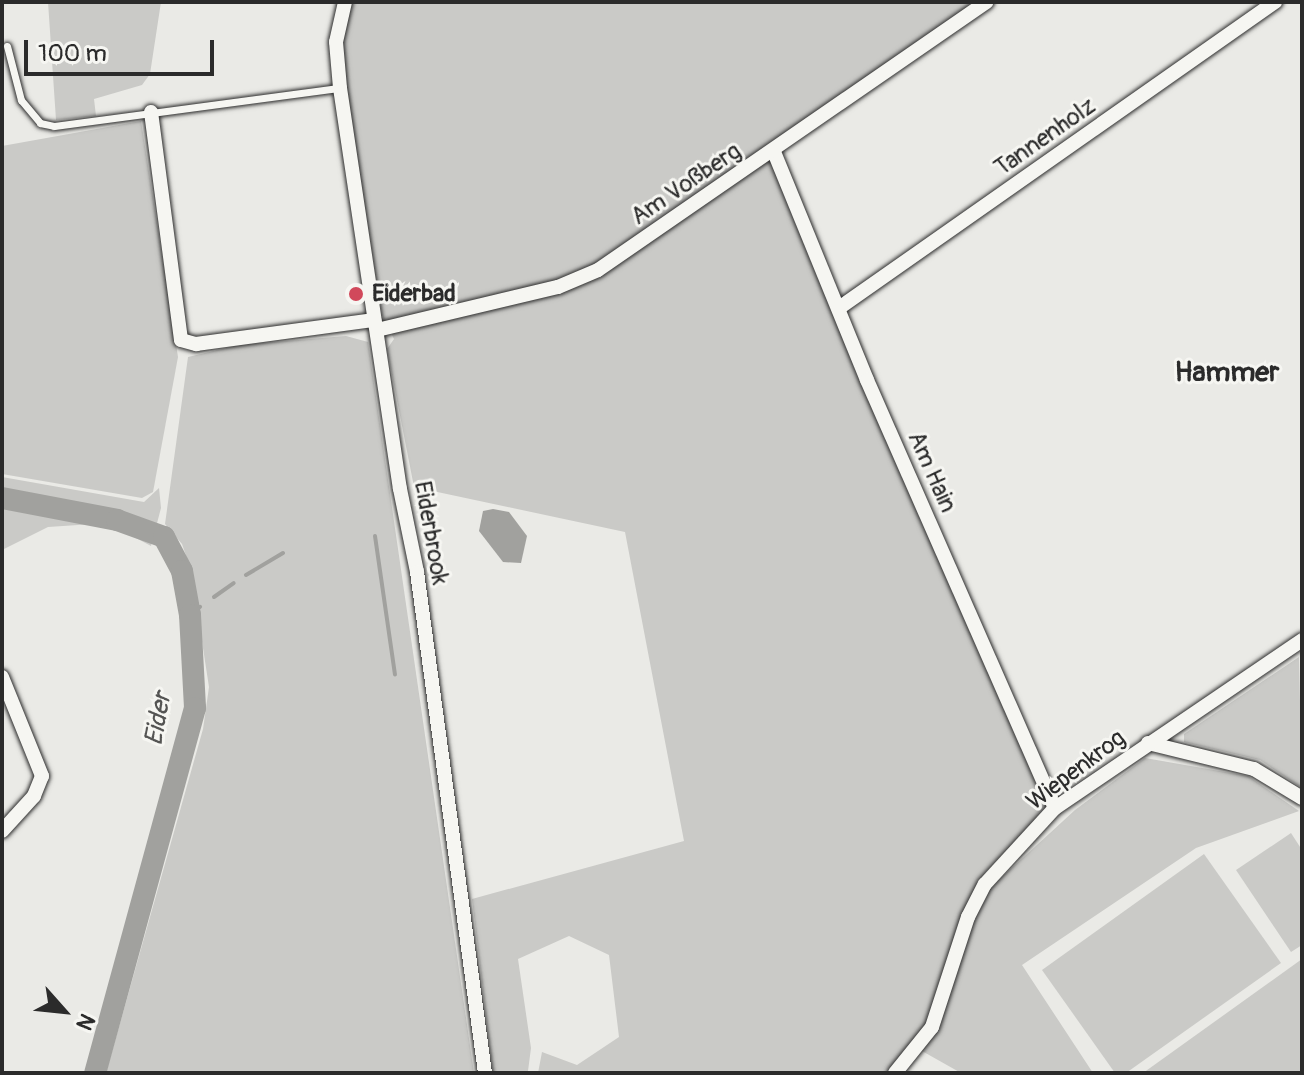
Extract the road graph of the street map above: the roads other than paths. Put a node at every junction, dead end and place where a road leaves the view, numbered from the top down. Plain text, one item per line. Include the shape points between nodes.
1 (345, 2) edge
2 (986, 2) edge
3 (1275, 2) edge
4 (7, 46) dead end
5 (340, 88) junction
6 (151, 112) junction
7 (774, 152) junction
8 (839, 308) junction
9 (376, 325) junction
10 (1302, 640) edge
11 (2, 677) edge
12 (1148, 743) junction
13 (1302, 798) edge
14 (1055, 808) junction
15 (2, 831) edge
16 (485, 1073) edge
17 (895, 1073) edge

1 - 5 street, Eiderbrook via 336,42
2 - 7 street, Am Voßberg
3 - 8 street, Tannenholz
4 - 6 lane via 21,100 40,123 54,126
5 - 6 lane
5 - 9 street, Eiderbrook
6 - 9 street, Am Voßberg via 181,340 196,344
7 - 8 street, Am Hain
7 - 9 street, Am Voßberg via 585,277
8 - 14 street, Am Hain
9 - 16 street, Eiderbrook via 417,572
10 - 12 street, Wiepenkrog
11 - 15 street via 42,776 34,796
12 - 13 street via 1242,765
12 - 14 street, Wiepenkrog
14 - 17 street, Wiepenkrog via 985,884 968,917 932,1027

